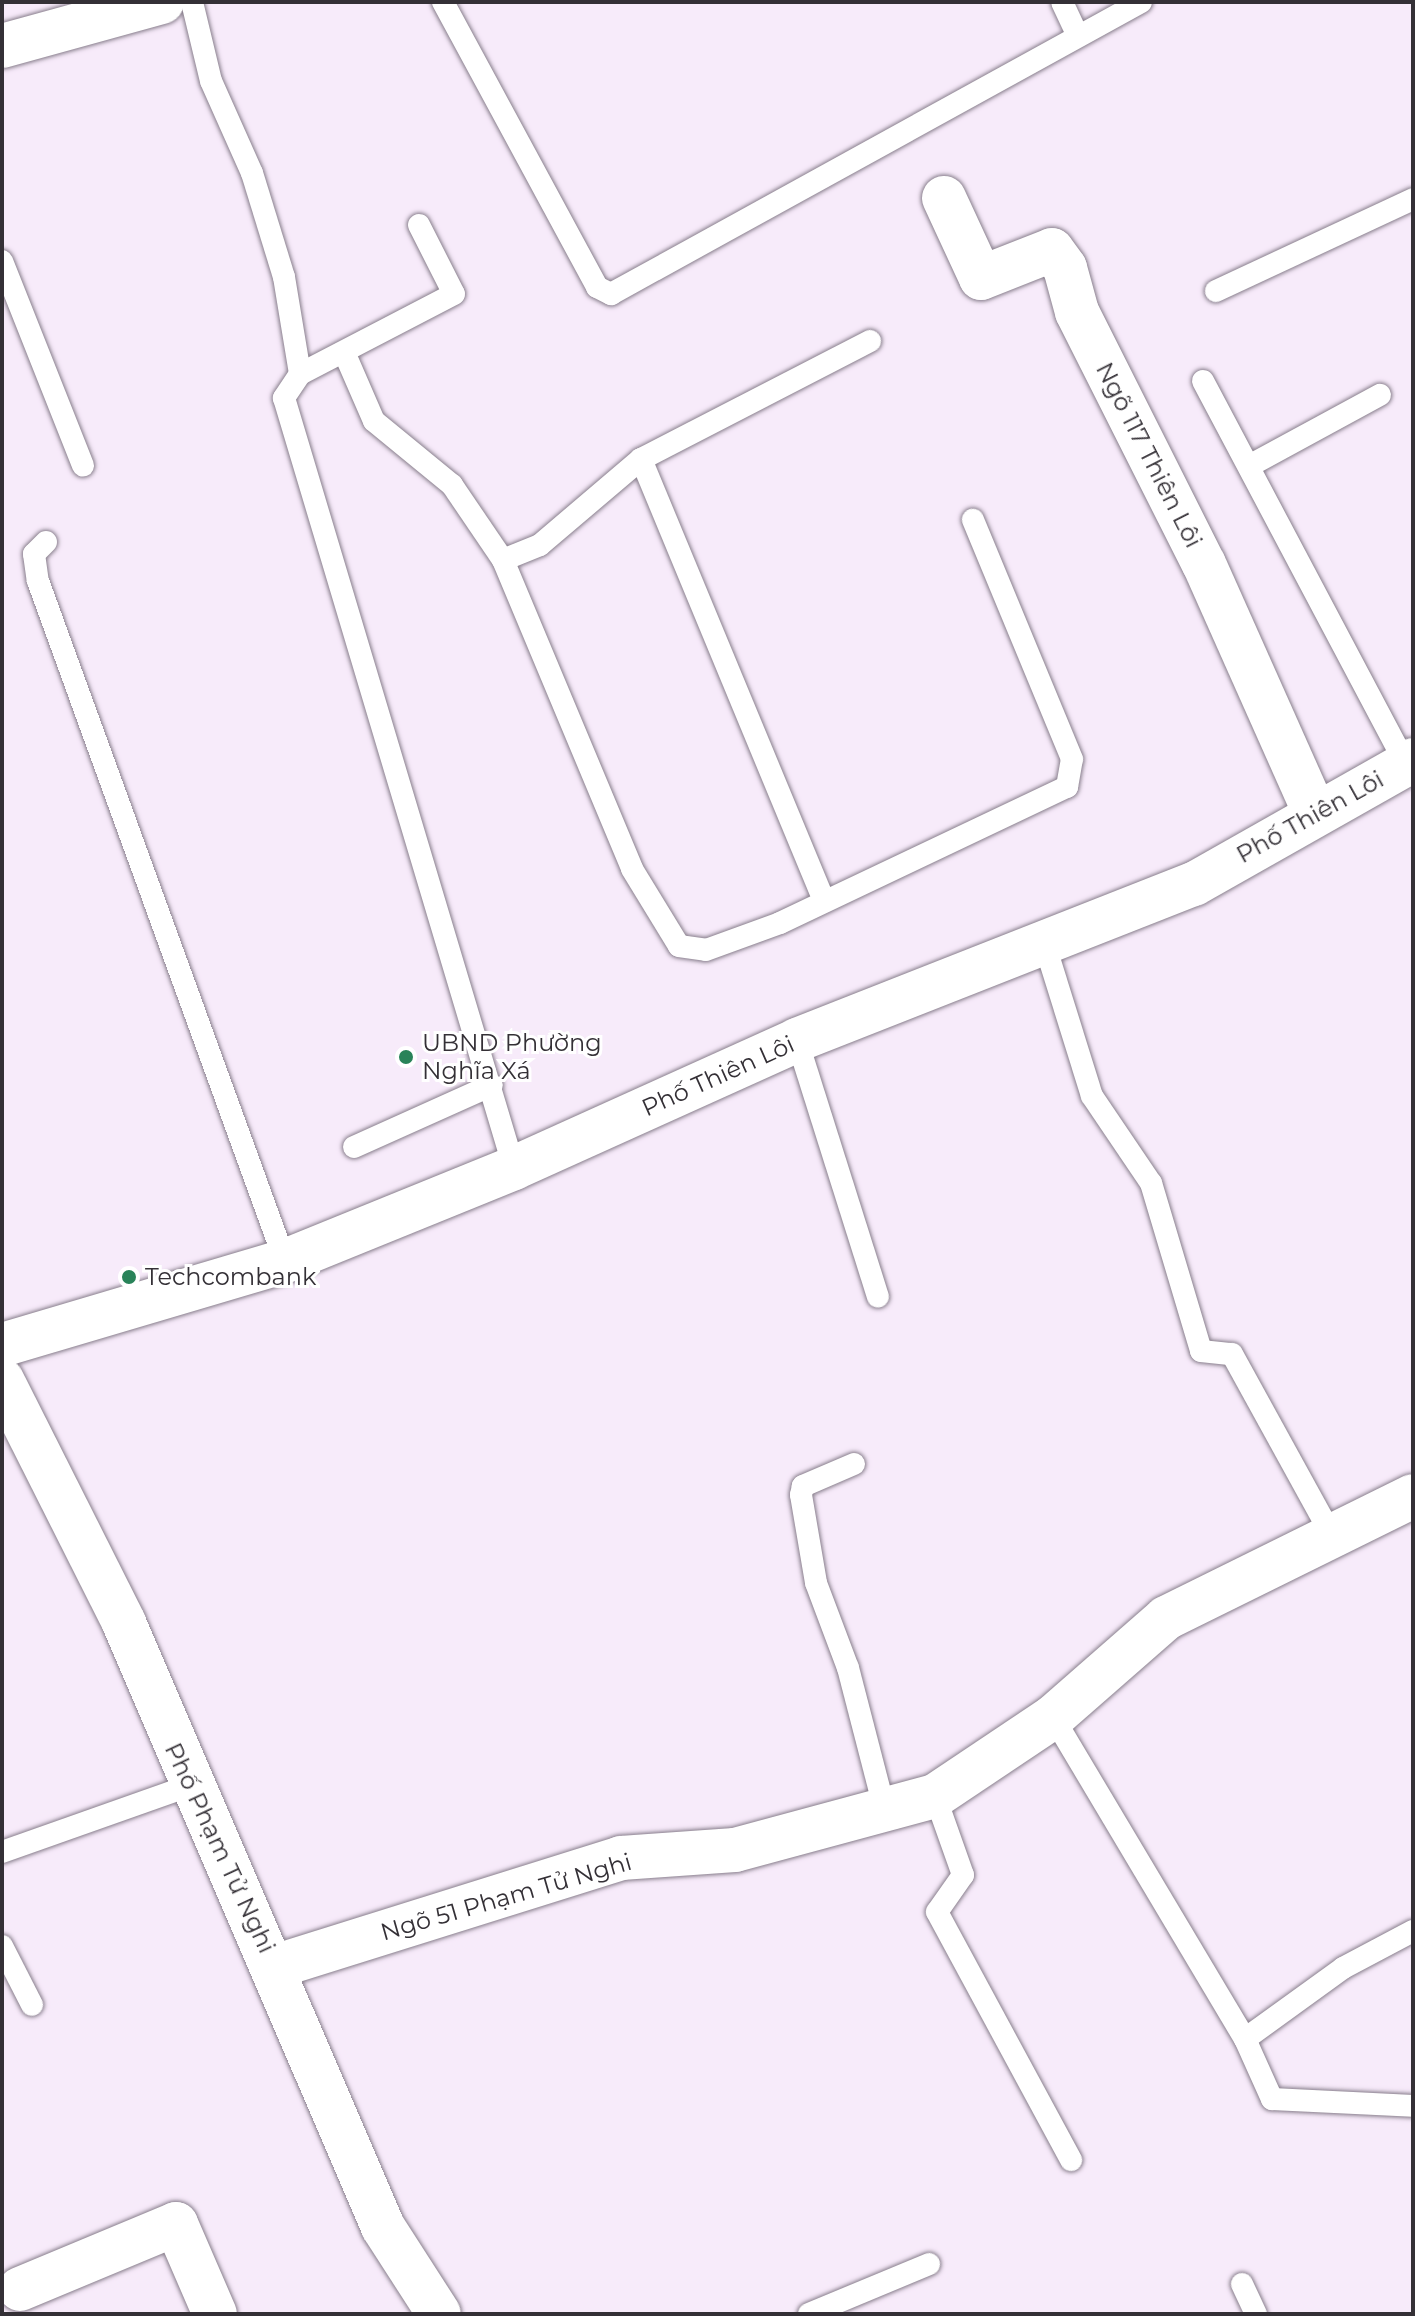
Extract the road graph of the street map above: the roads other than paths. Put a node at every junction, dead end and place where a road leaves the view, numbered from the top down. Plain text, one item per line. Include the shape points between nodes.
1 (162, 2) edge
2 (192, 2) edge
3 (443, 2) edge
4 (1062, 2) edge
5 (1141, 2) edge
6 (1077, 34) junction
7 (2, 46) edge
8 (944, 198) dead end
9 (1413, 199) edge
10 (419, 225) dead end
11 (2, 261) edge
12 (1216, 291) dead end
13 (870, 341) dead end
14 (344, 352) junction
15 (300, 374) junction
16 (1203, 381) dead end
17 (1380, 395) dead end
18 (641, 459) junction
19 (83, 466) dead end
20 (1249, 466) junction
21 (973, 520) dead end
22 (46, 542) dead end
23 (503, 560) junction
24 (1411, 768) edge
25 (1314, 811) junction
26 (824, 901) junction
27 (1044, 942) junction
28 (797, 1040) junction
29 (492, 1085) junction
30 (354, 1147) dead end
31 (514, 1168) junction
32 (285, 1261) junction
33 (878, 1297) dead end
34 (2, 1345) edge
35 (2, 1380) edge
36 (854, 1464) dead end
37 (1413, 1496) edge
38 (1330, 1532) junction
39 (1053, 1717) junction
40 (188, 1786) junction
41 (935, 1796) junction
42 (886, 1815) junction
43 (2, 1852) edge
44 (1413, 1931) edge
45 (2, 1946) edge
46 (274, 1967) junction
47 (32, 2005) dead end
48 (1245, 2039) junction
49 (1413, 2106) edge
50 (1071, 2160) dead end
51 (929, 2264) dead end
52 (1242, 2284) dead end
53 (20, 2289) dead end
54 (215, 2314) edge
55 (439, 2314) edge
56 (809, 2314) edge
57 (1256, 2314) edge

1 - 7 street
2 - 15 lane via 211,81 252,173 284,277
3 - 6 lane via 597,287 611,294
4 - 6 lane
5 - 6 lane
8 - 25 street, Ngõ 117 Thiên Lôi via 981,278 1052,250 1065,268 1077,312 1217,592
9 - 12 lane
10 - 14 lane via 454,294
11 - 19 lane
13 - 18 lane
14 - 15 lane
14 - 23 lane via 374,421 452,485
15 - 29 lane via 284,398
16 - 20 lane
17 - 20 lane
18 - 23 lane via 540,545
18 - 26 lane
20 - 24 lane
21 - 26 lane via 1073,774 1052,797
22 - 32 lane via 34,554 38,581
23 - 26 lane via 632,869 679,946 706,950
24 - 25 street, Phố Thiên Lôi
25 - 27 street, Phố Thiên Lôi via 1194,884
27 - 28 street, Phố Thiên Lôi
27 - 38 lane via 1092,1096 1151,1183 1201,1351 1232,1354
28 - 31 street, Phố Thiên Lôi
28 - 33 lane
29 - 30 lane
29 - 31 lane
31 - 32 street, Phố Thiên Lôi
32 - 34 street, Phố Thiên Lôi
35 - 40 street, Phố Phạm Tử Nghi via 124,1623
36 - 42 lane via 803,1486 801,1495 816,1583 848,1668
37 - 38 street, Ngõ 51 Phạm Tử Nghi
38 - 39 street, Ngõ 51 Phạm Tử Nghi via 1166,1618
39 - 41 street, Ngõ 51 Phạm Tử Nghi
39 - 48 lane
40 - 43 lane
40 - 46 street, Phố Phạm Tử Nghi via 251,1906
41 - 42 street, Ngõ 51 Phạm Tử Nghi
41 - 50 lane via 963,1875 937,1912
42 - 46 street, Ngõ 51 Phạm Tử Nghi via 735,1850 621,1858
44 - 48 lane via 1343,1968
45 - 47 lane
46 - 55 street, Phố Phạm Tử Nghi via 383,2227
48 - 49 lane via 1272,2099
51 - 56 lane
52 - 57 lane
53 - 54 street via 176,2224

